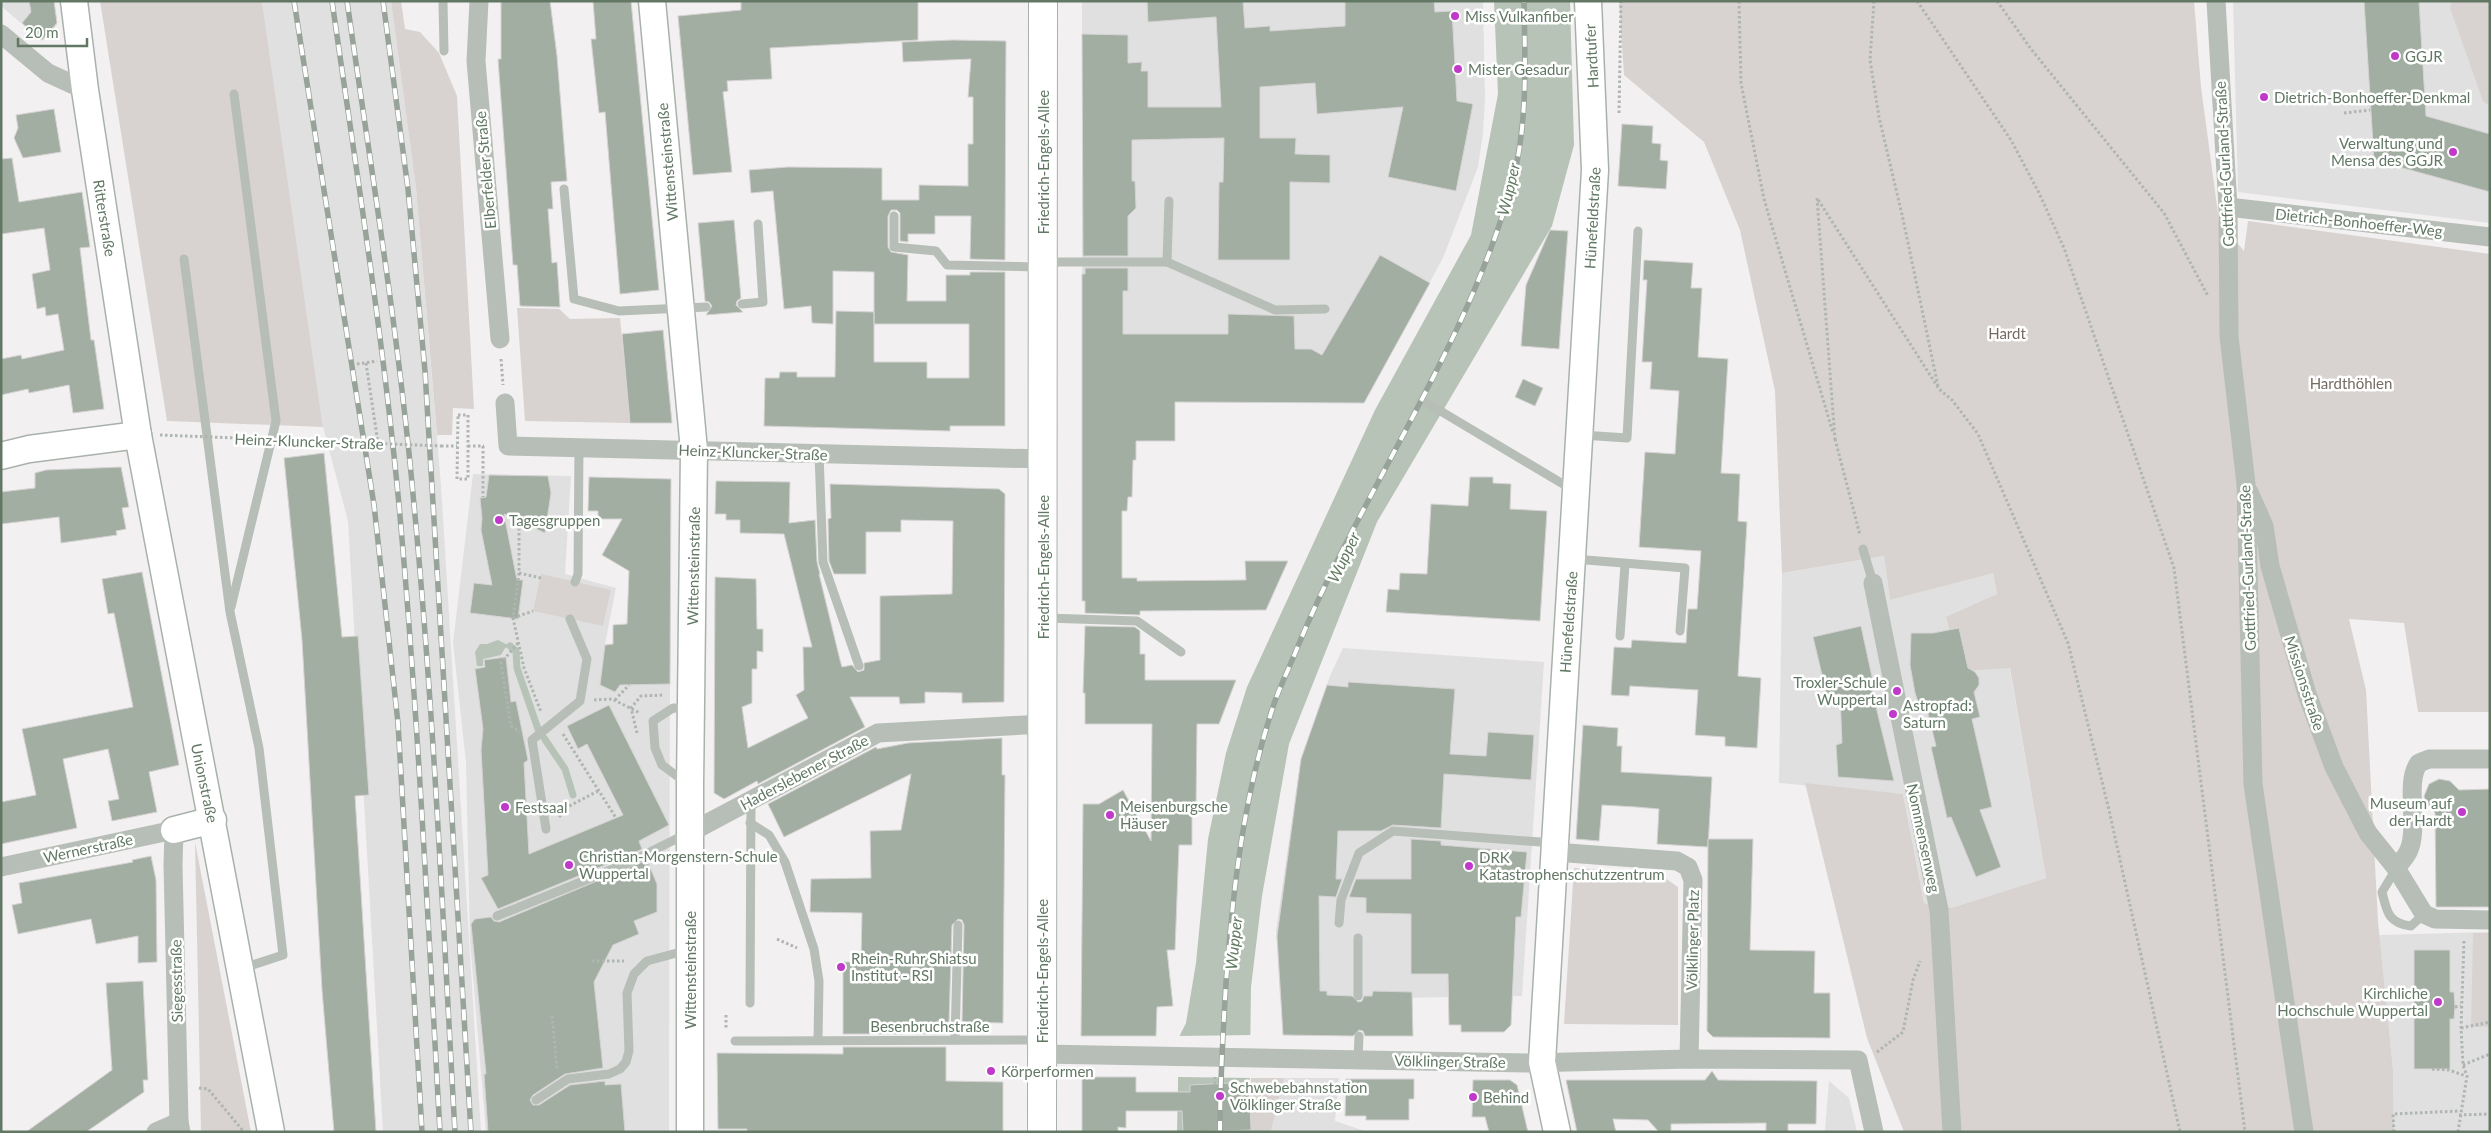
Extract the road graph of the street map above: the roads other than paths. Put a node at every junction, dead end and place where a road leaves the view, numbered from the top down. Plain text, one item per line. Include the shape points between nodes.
1 (74, 1) edge
2 (443, 1) edge
3 (479, 1) edge
4 (652, 1) edge
5 (1043, 1) edge
6 (1588, 1) edge
7 (2216, 1) edge
8 (1, 34) edge
9 (444, 50) dead end
10 (85, 90) junction
11 (234, 94) dead end
12 (1593, 111) joint
13 (564, 189) dead end
14 (1169, 200) dead end
15 (2228, 207) junction
16 (894, 216) dead end
17 (758, 224) dead end
18 (1638, 231) dead end
19 (2490, 237) edge
20 (184, 259) dead end
21 (1167, 262) junction
22 (1043, 264) junction
23 (742, 304) dead end
24 (693, 308) junction
25 (1325, 309) dead end
26 (500, 339) road end
27 (1422, 400) dead end
28 (505, 403) road end
29 (149, 435) junction
30 (1579, 435) junction
31 (579, 448) junction
32 (694, 450) junction
33 (819, 454) junction
34 (1, 456) edge
35 (1043, 459) junction
36 (2246, 484) junction
37 (1576, 491) junction
38 (1863, 549) road end
39 (1572, 559) junction
40 (1625, 564) junction
41 (575, 582) dead end
42 (1873, 583) joint
43 (230, 612) junction
44 (1043, 618) junction
45 (570, 619) dead end
46 (1680, 631) dead end
47 (1620, 636) dead end
48 (1180, 652) dead end
49 (859, 666) dead end
50 (692, 709) junction
51 (1043, 724) junction
52 (2490, 759) edge
53 (690, 786) junction
54 (750, 801) junction
55 (213, 820) junction
56 (750, 823) junction
57 (546, 829) road end
58 (174, 830) junction
59 (691, 832) junction
60 (1554, 848) junction
61 (1, 867) edge
62 (2396, 868) junction
63 (2424, 914) junction
64 (497, 916) dead end
65 (2490, 920) edge
66 (1339, 923) dead end
67 (958, 925) dead end
68 (1358, 938) dead end
69 (691, 950) junction
70 (240, 969) junction
71 (1358, 996) dead end
72 (750, 1003) dead end
73 (1359, 1036) dead end
74 (818, 1040) junction
75 (955, 1040) junction
76 (734, 1041) dead end
77 (1042, 1047) junction
78 (1358, 1059) junction
79 (1689, 1059) junction
80 (1542, 1062) junction
81 (536, 1100) dead end
82 (180, 1127) edge
83 (156, 1132) edge
84 (271, 1132) edge
85 (690, 1132) edge
86 (1042, 1132) edge
87 (1557, 1132) edge
88 (1874, 1132) edge
89 (1952, 1132) edge
90 (2304, 1132) edge

1 - 10 street, Ritterstraße
2 - 9 lane
3 - 26 street, Elberfelder Straße via 476,61
4 - 24 street, Wittensteinstraße
5 - 22 main road, Friedrich-Engels-Allee
6 - 12 street, Hardtufer
7 - 15 street, Gottfried-Gurland-Straße
8 - 10 street via 48,72
10 - 29 street, Ritterstraße
11 - 43 lane via 276,421
12 - 30 street, Hünefeldstraße via 1595,170
13 - 24 lane via 574,299 618,311
14 - 21 lane
15 - 19 street, Dietrich-Bonhoeffer-Weg
15 - 36 street, Gottfried-Gurland-Straße via 2229,336
16 - 22 lane via 894,247 936,252 947,265
17 - 23 lane via 763,302
18 - 30 lane via 1627,438
20 - 43 lane
21 - 22 lane
21 - 25 lane via 1275,310
22 - 35 main road, Friedrich-Engels-Allee
24 - 32 street, Wittensteinstraße
27 - 37 lane
28 - 31 street, Heinz-Kluncker-Straße via 508,446
29 - 34 street via 29,449
29 - 55 street, Unionstraße via 199,762
30 - 37 street, Hünefeldstraße
31 - 32 street, Heinz-Kluncker-Straße
31 - 41 lane via 578,574
32 - 33 street, Heinz-Kluncker-Straße
32 - 50 street, Wittensteinstraße
33 - 35 street, Heinz-Kluncker-Straße
33 - 49 lane via 823,562
35 - 44 main road, Friedrich-Engels-Allee
36 - 62 street, Missionsstraße via 2264,526 2272,575 2307,694 2334,767 2368,833
36 - 90 street, Gottfried-Gurland-Straße via 2253,784
37 - 39 street, Hünefeldstraße
38 - 42 lane, Nommensenweg
39 - 40 lane
39 - 60 street, Hünefeldstraße
40 - 46 lane via 1685,568
40 - 47 lane
42 - 89 street, Nommensenweg via 1939,910
43 - 70 lane via 259,748 283,955
44 - 48 lane via 1137,620
44 - 51 main road, Friedrich-Engels-Allee
45 - 57 lane via 587,659 580,701 532,740
50 - 53 street, Wittensteinstraße
50 - 53 lane via 674,708 653,721 655,748 662,765
51 - 54 street, Haderslebener Straße via 878,733
51 - 77 main road, Friedrich-Engels-Allee
52 - 62 street via 2429,759 2419,763 2414,770 2412,833 2408,852
53 - 59 street, Wittensteinstraße
54 - 56 lane
54 - 59 street, Haderslebener Straße
55 - 58 street
55 - 70 street, Unionstraße
56 - 72 lane
56 - 74 lane via 769,835 785,862 814,949 819,981
58 - 61 street, Wernerstraße
58 - 82 street, Siegesstraße
59 - 64 lane via 630,862
59 - 69 street, Wittensteinstraße
60 - 66 lane via 1393,831 1359,853 1341,900
60 - 79 street, Völklinger Platz via 1677,861 1688,867 1693,880
60 - 80 street, Hünefeldstraße
62 - 63 street, Missionsstraße
62 - 63 lane via 2382,892 2388,916 2411,926
63 - 65 street via 2435,919
67 - 75 lane
68 - 71 lane
69 - 81 lane via 647,961 634,974 627,994 629,1051 626,1062 609,1074 568,1079
69 - 85 street, Wittensteinstraße
70 - 84 street, Unionstraße
73 - 78 lane
74 - 75 lane, Besenbruchstraße
74 - 76 lane, Besenbruchstraße
75 - 77 lane, Besenbruchstraße
77 - 78 street, Völklinger Straße via 1178,1056
77 - 86 main road, Friedrich-Engels-Allee
78 - 80 street, Völklinger Straße
79 - 80 street, Völklinger Straße
79 - 88 street, Völklinger Straße via 1858,1060
80 - 87 street, Hünefeldstraße
82 - 83 street

